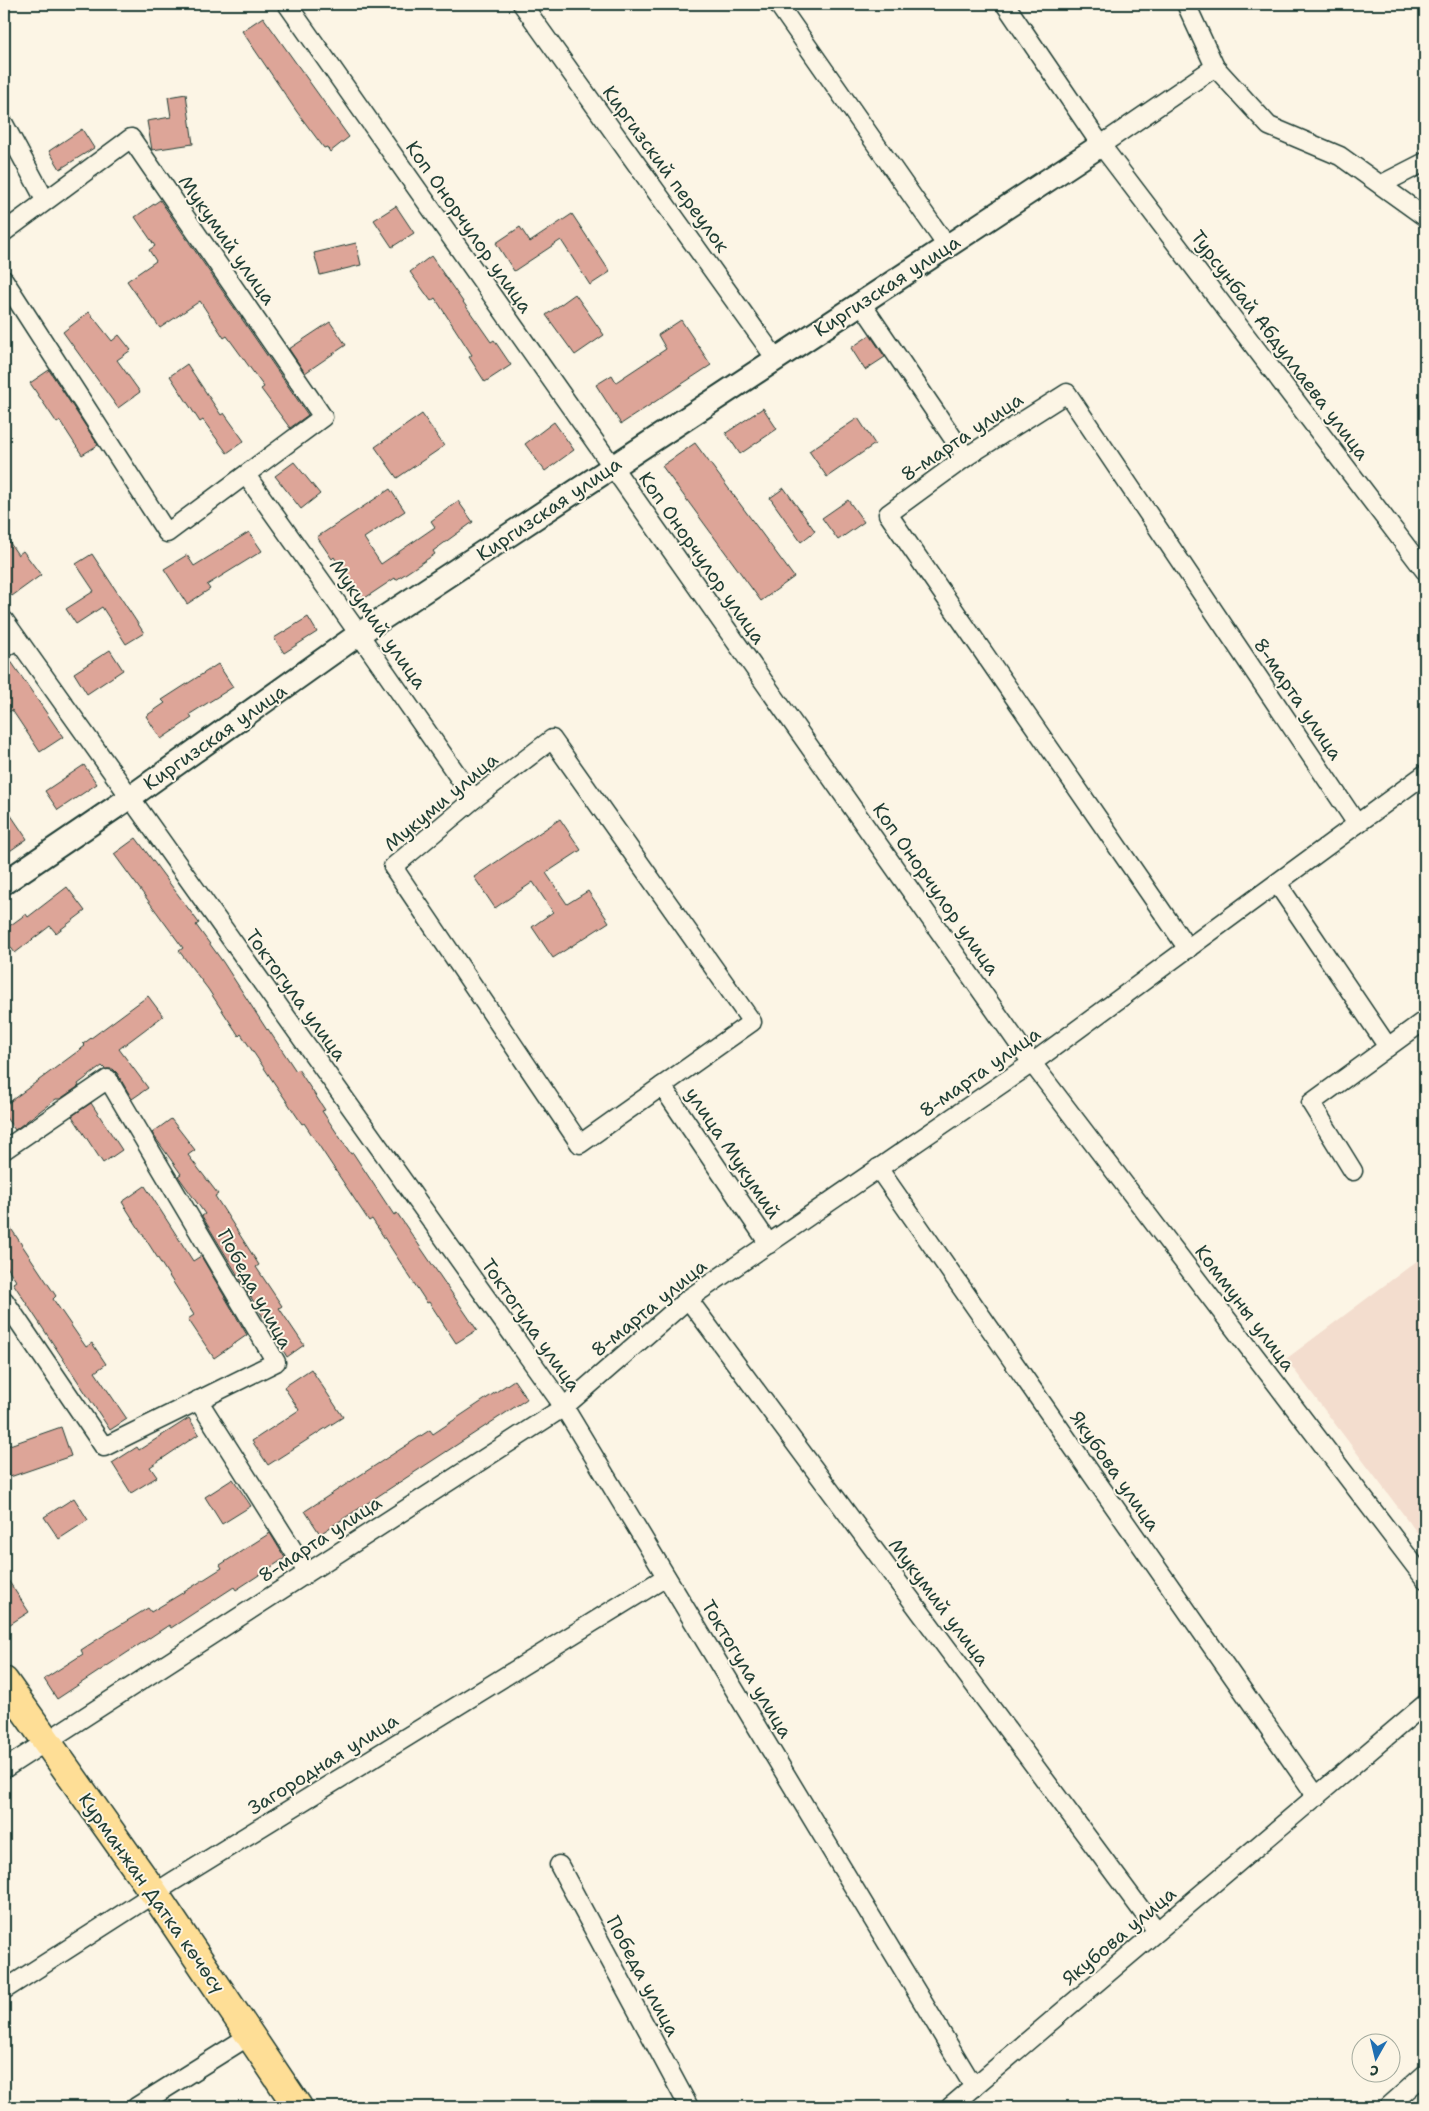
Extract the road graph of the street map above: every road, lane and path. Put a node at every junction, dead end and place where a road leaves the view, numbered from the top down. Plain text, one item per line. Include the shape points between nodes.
1 (287, 4) edge
2 (522, 4) edge
3 (778, 4) edge
4 (1005, 4) edge
5 (1186, 4) edge
6 (1215, 67) junction
7 (4, 124) edge
8 (1101, 145) junction
9 (1425, 162) edge
10 (1382, 184) junction
11 (45, 200) junction
12 (1425, 216) edge
13 (4, 232) edge
14 (947, 246) junction
15 (4, 280) edge
16 (861, 303) junction
17 (776, 359) junction
18 (966, 458) junction
19 (612, 466) junction
20 (246, 475) junction
21 (1425, 571) edge
22 (4, 620) edge
23 (360, 634) junction
24 (10, 644) edge
25 (1425, 774) edge
26 (129, 798) junction
27 (474, 800) junction
28 (1357, 824) junction
29 (4, 883) edge
30 (1277, 883) junction
31 (1188, 949) junction
32 (1425, 1020) edge
33 (1388, 1047) junction
34 (1032, 1063) junction
35 (662, 1086) junction
36 (7, 1141) edge
37 (878, 1168) junction
38 (1353, 1171) dead end
39 (769, 1244) junction
40 (688, 1299) junction
41 (4, 1300) edge
42 (198, 1400) junction
43 (564, 1406) junction
44 (307, 1572) junction
45 (666, 1577) junction
46 (1425, 1579) edge
47 (4, 1681) edge
48 (1425, 1704) edge
49 (46, 1742) junction
50 (4, 1769) edge
51 (1317, 1797) junction
52 (559, 1865) dead end
53 (154, 1892) junction
54 (1157, 1931) junction
55 (4, 1990) edge
56 (249, 2036) junction
57 (1425, 2074) edge
58 (974, 2087) junction
59 (136, 2107) edge
60 (298, 2107) edge
61 (689, 2107) edge
62 (950, 2107) edge
63 (1388, 2107) edge

1 - 19 street, Коп Онорчулор улица
2 - 17 street, Киргизский переулок
3 - 14 street
4 - 8 street, Турсунбай Абдуллаева улица
5 - 6 street
6 - 8 street
6 - 10 street via 1269,126 1340,156
7 - 11 street
8 - 14 street, Киргизская улица
8 - 21 street, Турсунбай Абдуллаева улица
9 - 10 street
10 - 12 street
11 - 13 street, Мукумий улица
11 - 20 street, Мукумий улица via 131,138 323,417
14 - 16 street, Киргизская улица
15 - 20 street, Мукумий улица via 168,533
16 - 17 street, Киргизская улица
16 - 18 street
17 - 19 street, Киргизская улица
18 - 28 street, 8-марта улица via 1067,392
18 - 31 street, 8-марта улица via 888,514
19 - 23 street, Киргизская улица
19 - 34 street, Коп Онорчулор улица
20 - 23 street, Мукумий улица
22 - 24 street, Токтогула улица
23 - 26 street, Киргизская улица
23 - 27 street, Мукумий улица
24 - 26 street, Токтогула улица
25 - 28 street, 8-марта улица
26 - 29 street, Киргизская улица
26 - 43 street, Токтогула улица
27 - 35 street, Мукуми улица via 392,867 580,1144
27 - 35 street, Мукуми улица via 552,739 752,1022
28 - 30 street, 8-марта улица
30 - 31 street, 8-марта улица
30 - 33 street
31 - 34 street, 8-марта улица
32 - 33 street
33 - 38 street via 1311,1103
34 - 37 street, 8-марта улица
34 - 46 street, Коммуны улица
35 - 39 street, улица Мукумий
36 - 42 street, Победа улица via 108,1079 276,1362
37 - 39 street, 8-марта улица
37 - 51 street, Якубова улица
39 - 40 street, 8-марта улица
40 - 43 street, 8-марта улица
40 - 54 street, Мукумий улица
41 - 42 street, Победа улица via 104,1447
42 - 44 street
43 - 44 street, 8-марта улица
43 - 45 street, Токтогула улица
44 - 49 street, 8-марта улица
45 - 53 street, Загородная улица
45 - 58 street, Токтогула улица
47 - 49 main road, Курманжан Датка көчөсү
48 - 51 street, Якубова улица
49 - 50 street, 8-марта улица
49 - 53 main road, Курманжан Датка көчөсү
51 - 54 street, Якубова улица
52 - 61 street, Победа улица
53 - 55 street, Загородная улица
53 - 56 main road, Курманжан Датка көчөсү
54 - 58 street, Якубова улица
56 - 59 street
56 - 60 main road, Курманжан Датка көчөсү
57 - 63 street
58 - 62 street, Якубова улица

